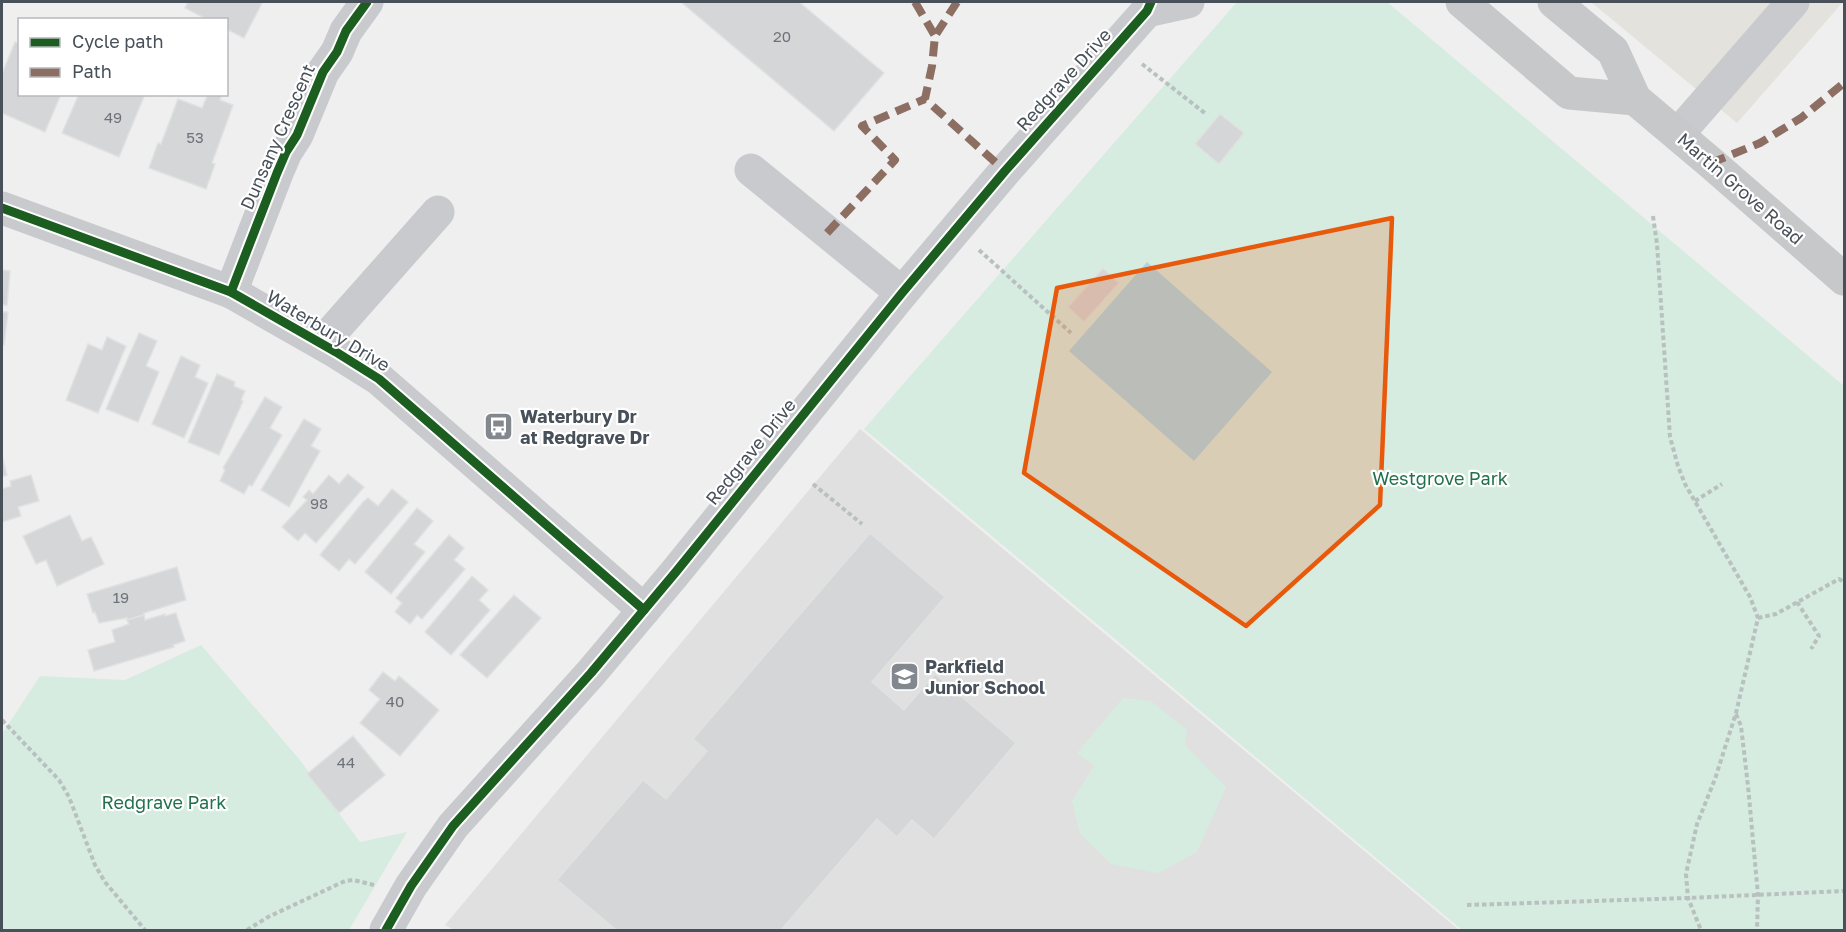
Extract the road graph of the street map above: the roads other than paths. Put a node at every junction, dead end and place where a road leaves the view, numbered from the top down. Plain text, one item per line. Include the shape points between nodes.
1 (367, 2) edge
2 (1188, 2) edge
3 (1462, 2) edge
4 (1554, 2) edge
5 (1793, 2) edge
6 (1149, 6) edge
7 (1635, 99) junction
8 (1678, 135) junction
9 (751, 170) dead end
10 (2, 208) edge
11 (438, 212) dead end
12 (1845, 279) edge
13 (231, 292) junction
14 (902, 293) junction
15 (322, 343) junction
16 (644, 610) junction
17 (386, 930) edge

1 - 13 street, Dunsany Crescent via 322,72
2 - 6 street, Redgrave Drive
3 - 7 main road via 1569,93
4 - 7 main road, Martin Grove Road via 1613,51
5 - 8 street
6 - 14 street, Redgrave Drive
7 - 8 main road, Martin Grove Road
8 - 12 main road, Martin Grove Road
9 - 14 street
10 - 13 street, Waterbury Drive
11 - 15 street
13 - 15 street, Waterbury Drive
14 - 16 street, Redgrave Drive
15 - 16 street, Waterbury Drive via 379,379
16 - 17 street, Redgrave Drive via 453,826

